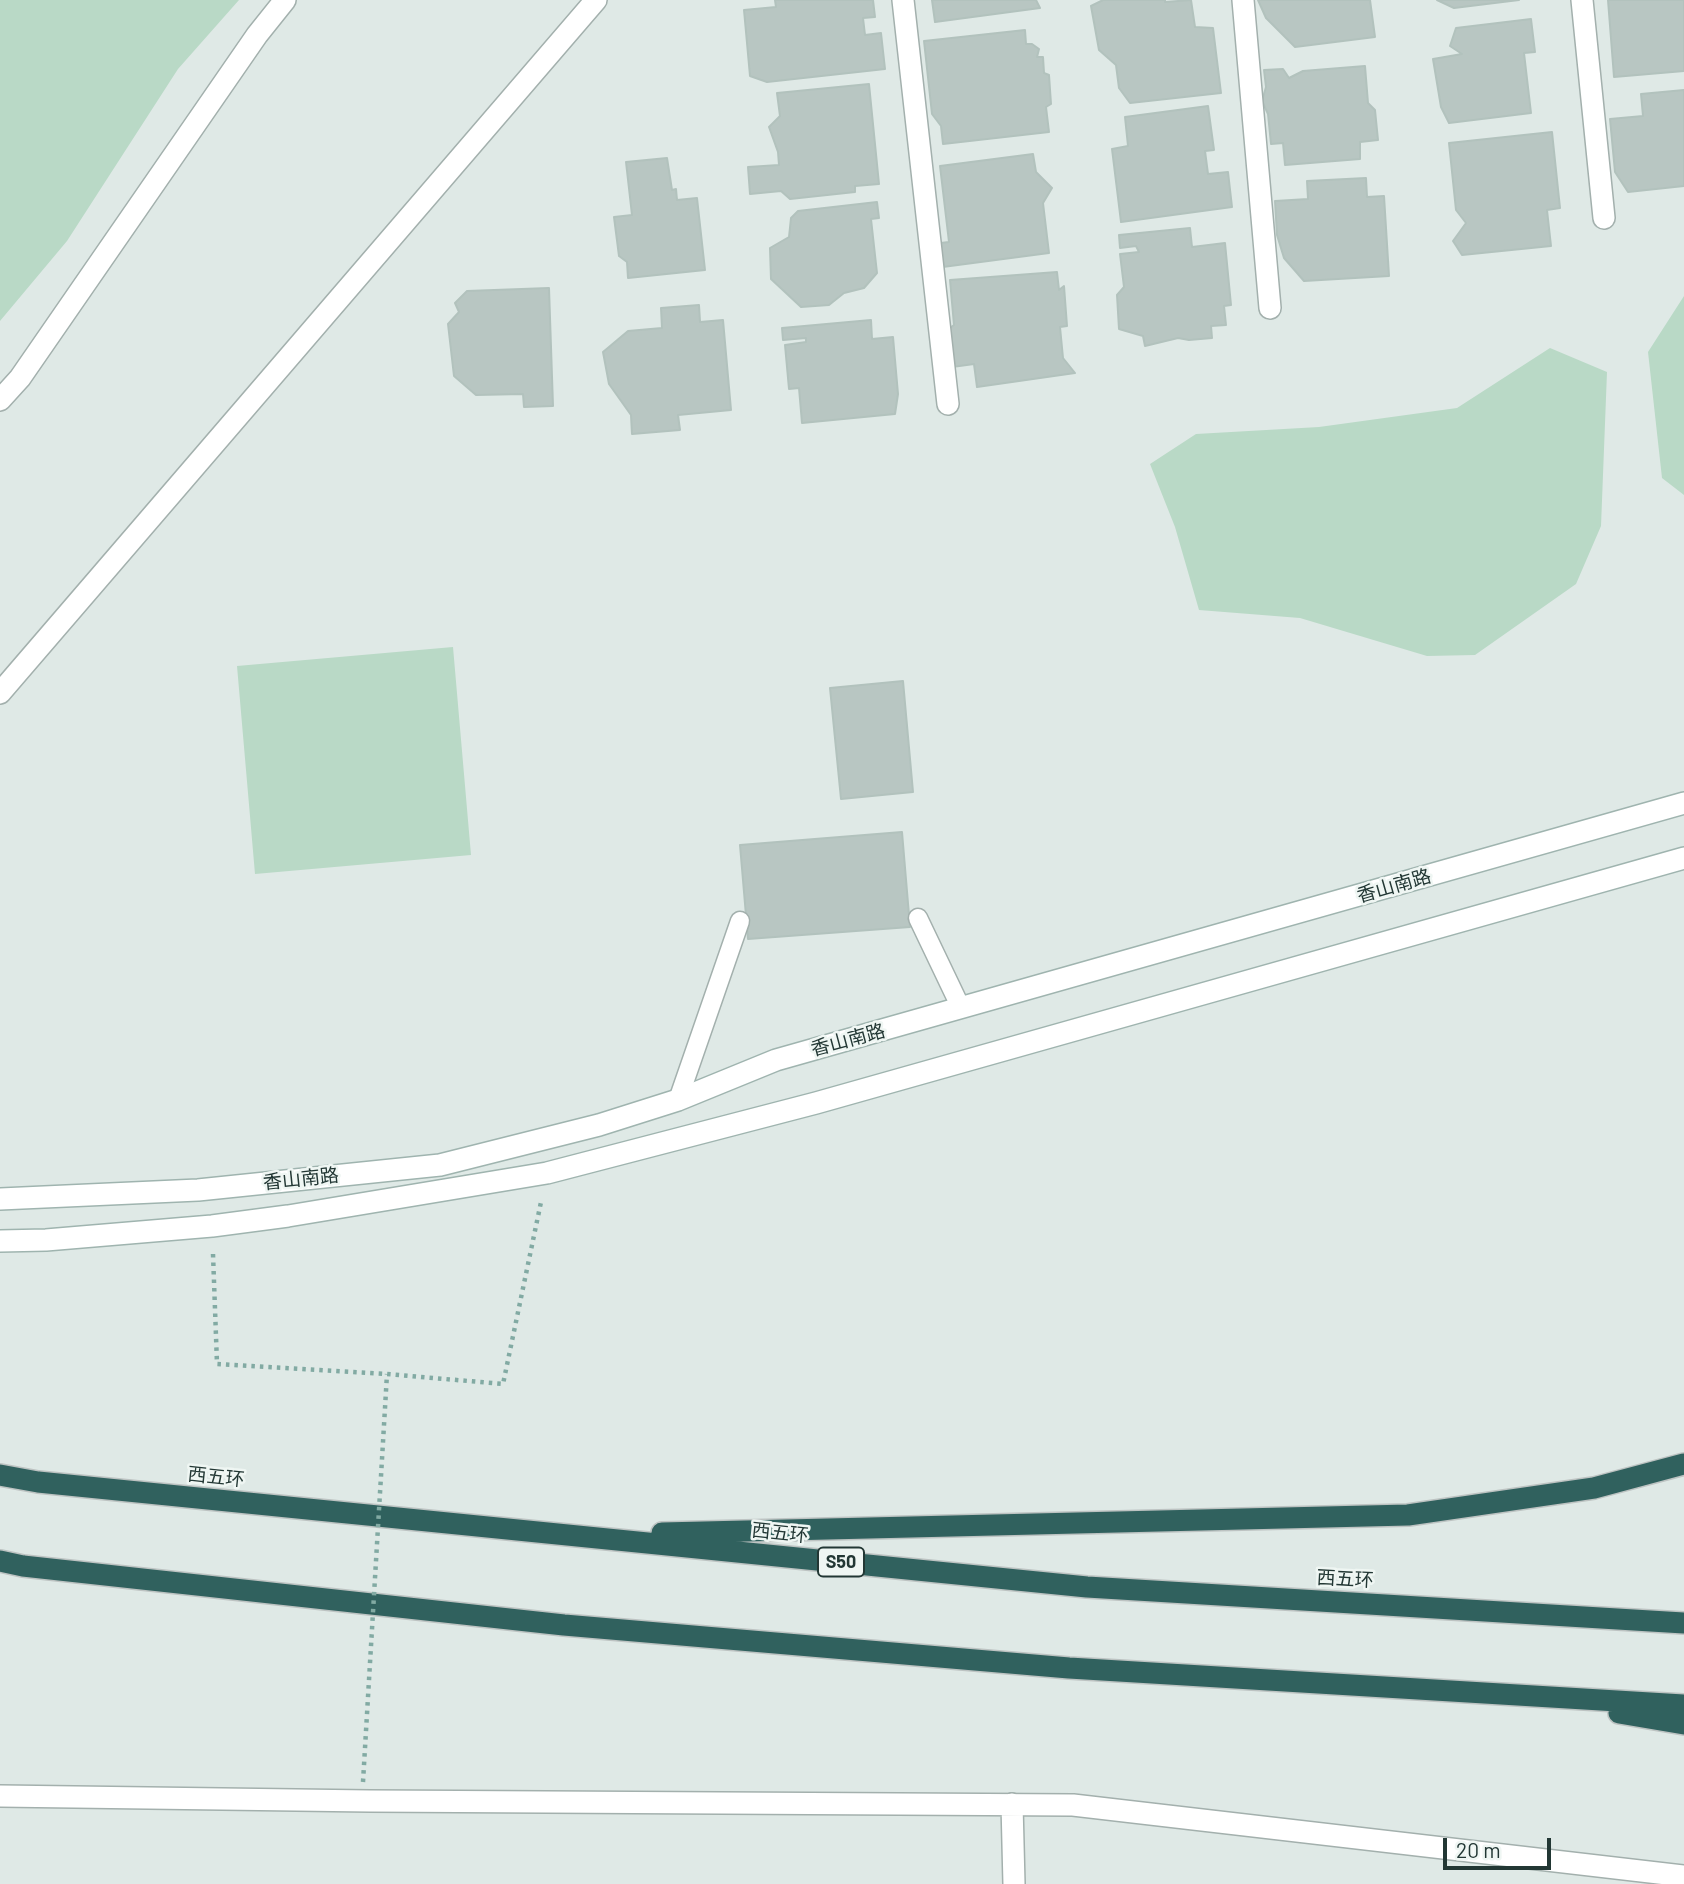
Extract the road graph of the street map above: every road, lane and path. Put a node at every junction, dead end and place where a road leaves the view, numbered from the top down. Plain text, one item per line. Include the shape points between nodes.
1 (285, 0) edge
2 (596, 0) edge
3 (903, 0) edge
4 (1243, 0) edge
5 (1582, 0) edge
6 (1604, 218) dead end
7 (1270, 308) dead end
8 (0, 400) edge
9 (948, 404) dead end
10 (0, 693) edge
11 (1684, 803) edge
12 (1684, 858) edge
13 (918, 918) dead end
14 (740, 921) dead end
15 (961, 1008) junction
16 (678, 1100) junction
17 (547, 1173) junction
18 (0, 1199) edge
19 (212, 1226) junction
20 (0, 1241) edge
21 (387, 1374) junction
22 (1684, 1464) edge
23 (0, 1475) edge
24 (572, 1535) junction
25 (0, 1562) edge
26 (1684, 1623) edge
27 (1531, 1697) junction
28 (1684, 1705) edge
29 (1684, 1724) edge
30 (363, 1782) dead end
31 (0, 1796) edge
32 (1012, 1804) junction
33 (1684, 1876) edge
34 (1014, 1884) edge

1 - 8 street via 20,378
2 - 10 street
3 - 9 street
4 - 7 street
5 - 6 street
11 - 15 street, 香山南路
12 - 17 street, 香山南路 via 829,1099
13 - 15 lane
14 - 16 lane
15 - 16 street, 香山南路 via 776,1060
16 - 18 street, 香山南路 via 440,1165 198,1190
17 - 19 street, 香山南路
17 - 21 path via 503,1384
19 - 20 street, 香山南路
19 - 21 path via 217,1364
21 - 30 path, bridge
22 - 24 highway via 1594,1488 1408,1515
23 - 24 highway, 西五环 / S50
24 - 26 highway, 西五环 / S50 via 1087,1587
25 - 27 highway via 564,1625 1069,1668
27 - 28 highway
27 - 29 highway
31 - 32 street
32 - 33 street via 1073,1805
32 - 34 street

